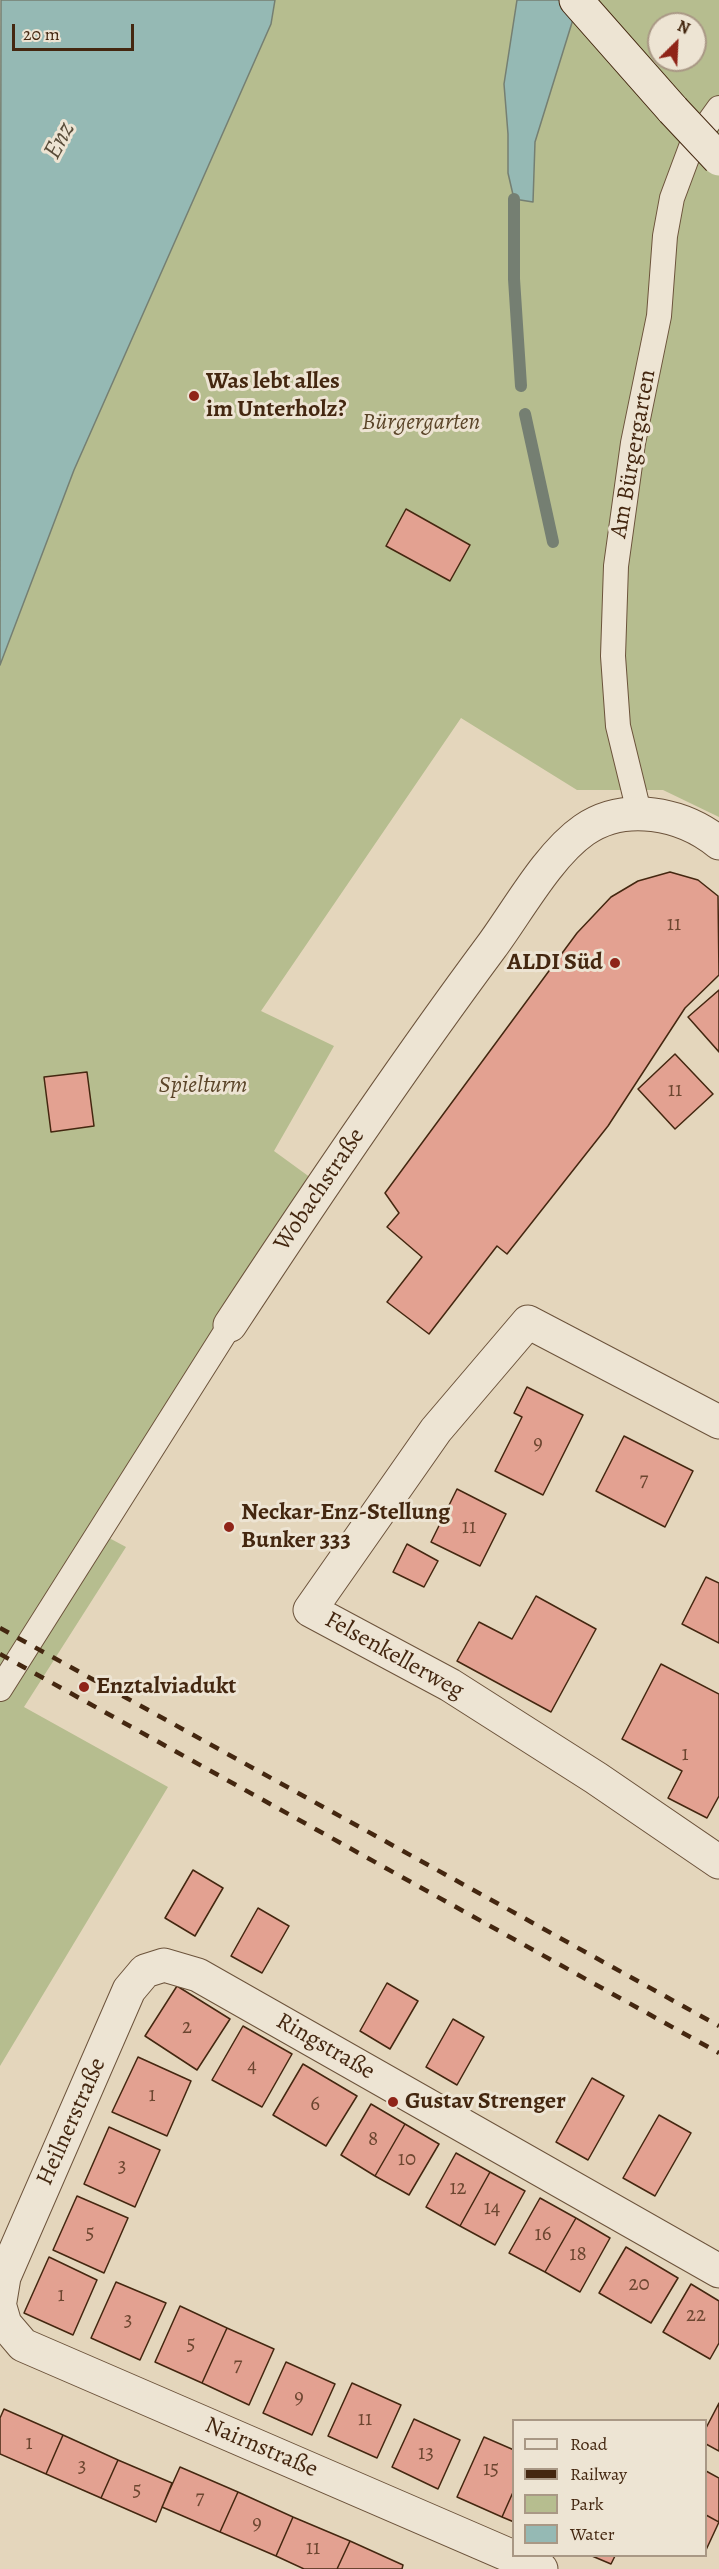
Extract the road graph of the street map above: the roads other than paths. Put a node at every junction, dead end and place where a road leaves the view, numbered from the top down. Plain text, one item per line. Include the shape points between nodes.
1 (576, 0) edge
2 (719, 108) edge
3 (719, 159) edge
4 (639, 812) junction
5 (719, 843) edge
6 (230, 1325) joint
7 (719, 1422) edge
8 (0, 1689) edge
9 (719, 1862) edge
10 (145, 1971) joint
11 (719, 2271) edge
12 (1, 2295) edge
13 (512, 2557) edge
14 (512, 2557) edge
15 (540, 2569) edge

1 - 3 street, bridge
2 - 4 lane, Am Bürgergarten via 691,147 672,198 659,316 634,432 616,566 613,656 618,726
4 - 5 street, Wobachstraße via 676,820
4 - 6 street, Wobachstraße via 609,818 584,831 553,860 425,1035
6 - 8 lane, Wobachstraße
7 - 9 street, Felsenkellerweg via 528,1322 436,1430 310,1610 450,1685
10 - 11 street, Ringstraße via 164,1965 198,1975
10 - 12 street, Heilnerstraße via 129,1990
12 - 13 street, Nairnstraße via 6,2324 22,2345
14 - 15 street, Nairnstraße

